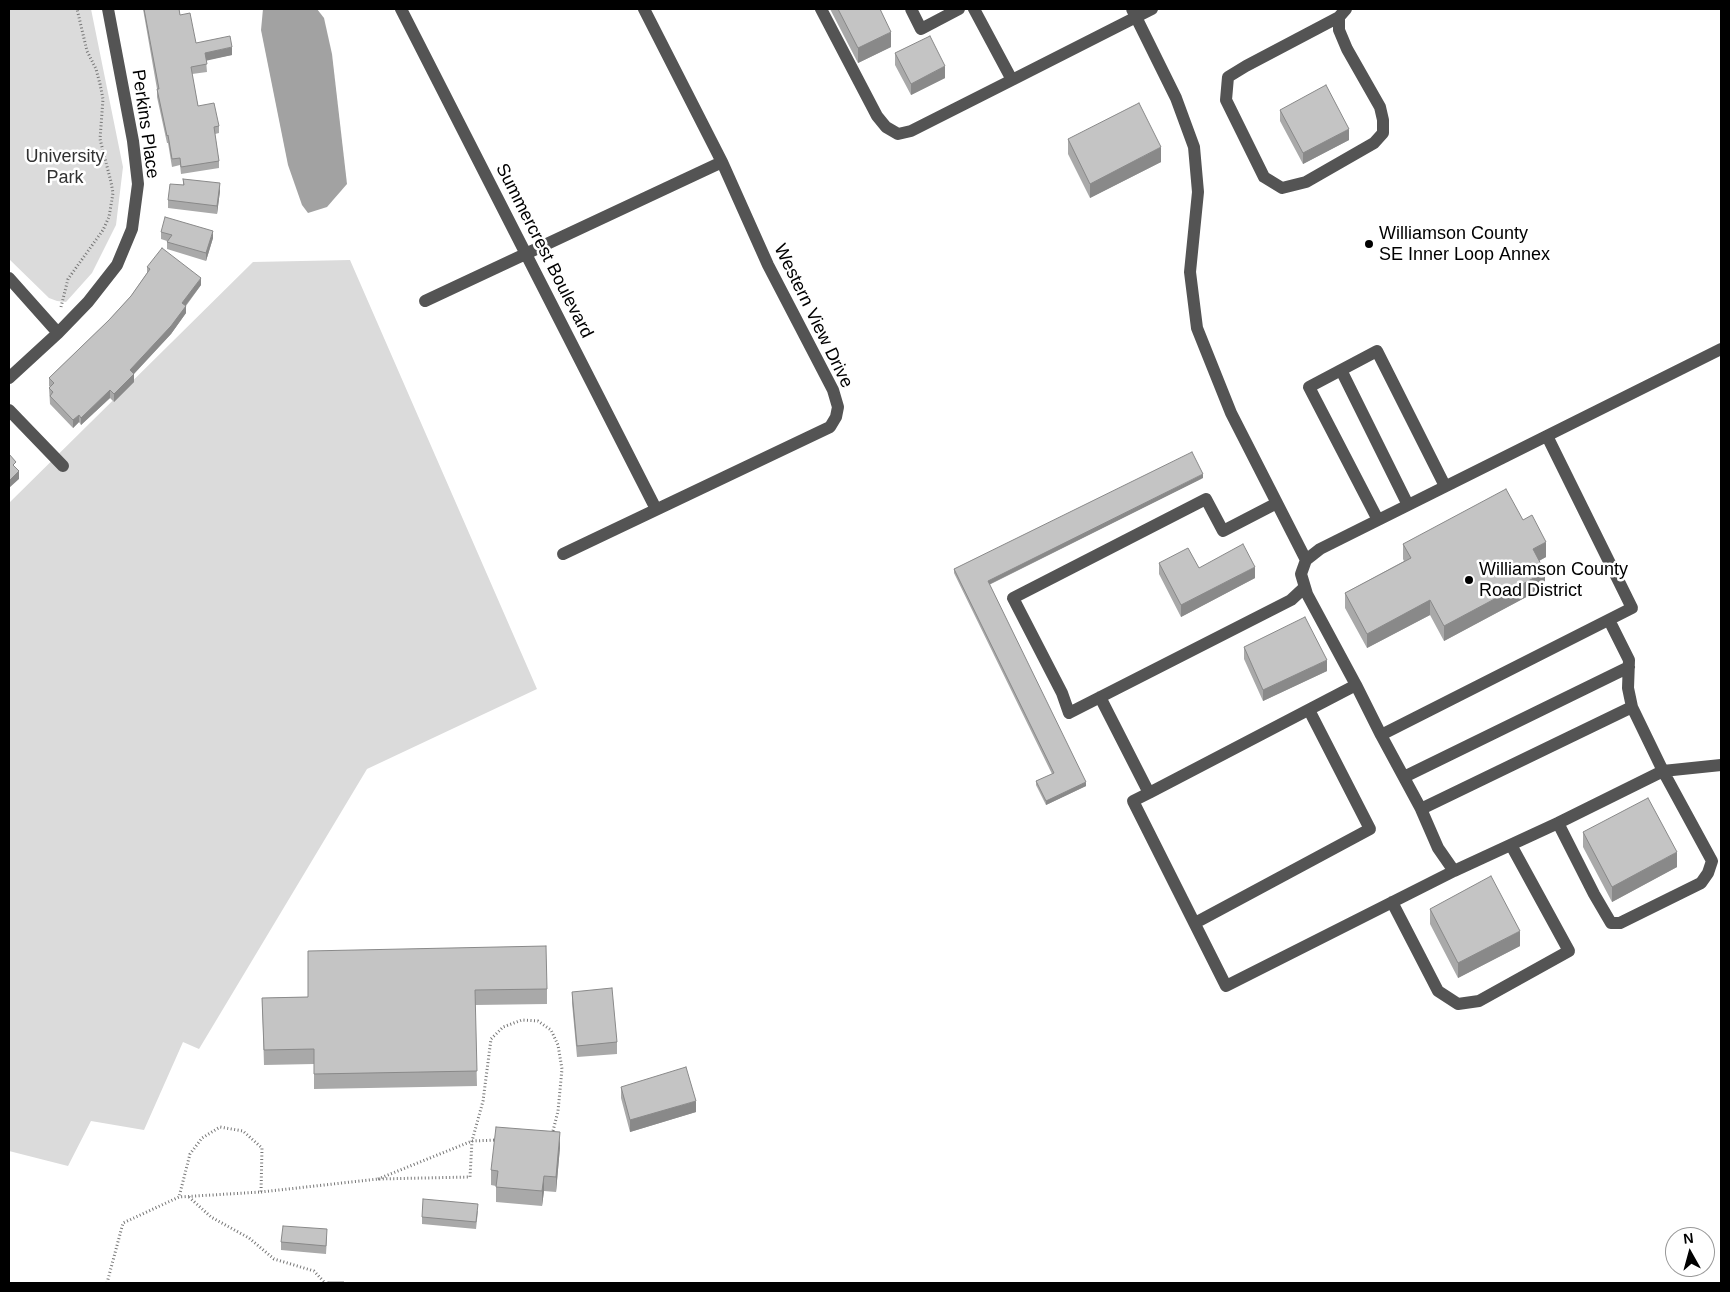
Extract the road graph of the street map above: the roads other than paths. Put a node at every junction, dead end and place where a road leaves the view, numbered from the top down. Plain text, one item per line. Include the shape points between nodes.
1 (108, 9) edge
2 (402, 9) edge
3 (644, 9) edge
4 (821, 9) edge
5 (911, 9) edge
6 (959, 9) edge
7 (974, 9) edge
8 (1152, 9) edge
9 (1134, 13) edge
10 (1343, 13) edge
11 (1012, 80) junction
12 (722, 162) junction
13 (526, 254) junction
14 (9, 278) edge
15 (425, 301) dead end
16 (58, 333) junction
17 (1721, 349) edge
18 (1341, 370) junction
19 (9, 378) edge
20 (9, 410) edge
21 (1547, 436) junction
22 (63, 466) dead end
23 (1445, 486) junction
24 (1277, 503) junction
25 (1408, 505) junction
26 (656, 509) junction
27 (1378, 520) junction
28 (563, 554) dead end
29 (1306, 560) junction
30 (1305, 587) junction
31 (1609, 620) junction
32 (1629, 667) junction
33 (1356, 685) junction
34 (1100, 697) junction
35 (1632, 707) junction
36 (1309, 710) junction
37 (1380, 735) junction
38 (1721, 765) edge
39 (1663, 771) junction
40 (1404, 777) junction
41 (1149, 793) junction
42 (1421, 809) junction
43 (1558, 823) junction
44 (1511, 845) junction
45 (1454, 871) junction
46 (1392, 902) junction
47 (1195, 923) junction

1 - 16 street, Perkins Place via 138,184 132,229 117,265
2 - 13 street, Summercrest Boulevard
3 - 12 street, Western View Drive
4 - 11 street via 877,116 898,134 912,131
5 - 6 street via 921,29
7 - 11 street
8 - 9 street
9 - 11 street
9 - 24 street via 1176,98 1194,147 1198,192 1190,272 1197,328 1231,413
10 - 10 street via 1339,30 1380,107 1383,133 1374,143 1306,182 1282,188 1264,177 1226,100 1228,77
12 - 13 street
12 - 26 street, Western View Drive via 768,265 838,407 830,427
13 - 15 street
13 - 26 street, Summercrest Boulevard
14 - 16 street
16 - 19 street, Perkins Place
17 - 21 street
18 - 23 street via 1377,351
18 - 25 street
18 - 27 street via 1309,386
20 - 22 street
21 - 23 street
21 - 31 street via 1632,608
23 - 25 street
24 - 29 street
24 - 34 street via 1222,531 1206,499 1013,598 1069,713
25 - 27 street
26 - 28 street, Western View Drive
27 - 29 street via 1320,549
29 - 30 street via 1301,574
30 - 33 street
30 - 34 street via 1291,600
31 - 32 street via 1629,660
31 - 37 street
32 - 35 street via 1628,688
32 - 40 street
33 - 36 street
33 - 37 street
34 - 41 street
35 - 39 street
35 - 42 street
36 - 41 street
36 - 47 street via 1370,829
37 - 40 street
38 - 39 street
39 - 43 street
39 - 43 street via 1712,860 1701,883 1620,923 1611,923
40 - 42 street
41 - 47 street via 1133,801
42 - 45 street via 1438,848
43 - 44 street
44 - 45 street
44 - 46 street via 1569,951 1479,1002 1458,1004 1438,991
45 - 46 street
46 - 47 street via 1226,986

